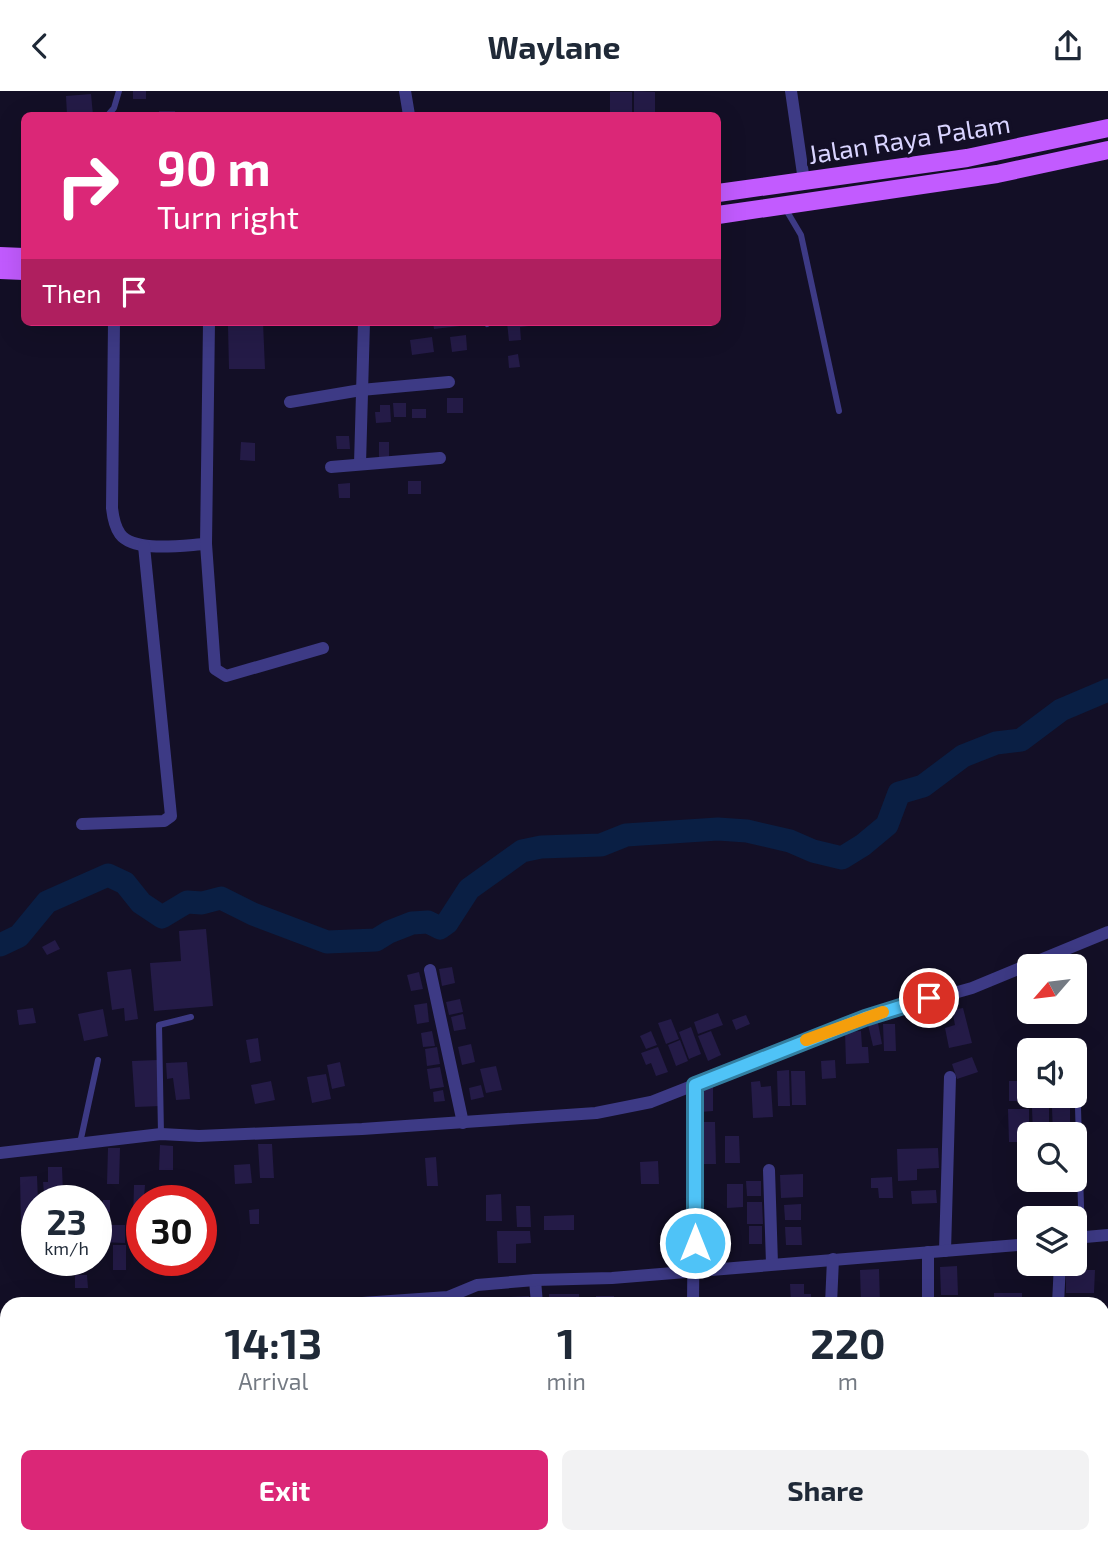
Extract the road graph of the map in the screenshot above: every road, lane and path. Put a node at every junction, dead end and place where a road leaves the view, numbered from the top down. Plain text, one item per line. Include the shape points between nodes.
1 (119, 91) edge
2 (405, 91) edge
3 (791, 91) edge
4 (111, 112) edge
5 (408, 112) edge
6 (1108, 128) edge
7 (1108, 150) edge
8 (804, 181) junction
9 (721, 193) edge
10 (783, 205) junction
11 (721, 215) edge
12 (0, 255) edge
13 (21, 257) edge
14 (0, 270) edge
15 (21, 271) edge
16 (114, 326) edge
17 (209, 326) edge
18 (364, 326) edge
19 (449, 382) dead end
20 (361, 390) junction
21 (290, 402) dead end
22 (839, 411) dead end
23 (440, 459) dead end
24 (360, 464) junction
25 (331, 467) dead end
26 (205, 544) junction
27 (144, 546) junction
28 (323, 648) dead end
29 (82, 824) dead end
30 (1108, 932) edge
31 (430, 969) dead end
32 (191, 1017) dead end
33 (98, 1060) dead end
34 (950, 1077) dead end
35 (695, 1085) junction
36 (1078, 1108) dead end
37 (463, 1123) junction
38 (162, 1134) junction
39 (80, 1145) junction
40 (0, 1153) edge
41 (769, 1170) dead end
42 (1078, 1206) edge
43 (1108, 1235) edge
44 (1087, 1237) edge
45 (1017, 1245) edge
46 (945, 1251) junction
47 (928, 1252) junction
48 (833, 1259) junction
49 (772, 1264) junction
50 (695, 1270) junction
51 (1059, 1276) edge
52 (535, 1280) junction
53 (454, 1297) edge
54 (536, 1297) edge
55 (693, 1297) edge
56 (831, 1297) edge
57 (928, 1297) edge
58 (1058, 1297) edge

1 - 4 lane
2 - 5 street
3 - 8 street
6 - 8 main road, Jalan Raya Palam via 967,158
7 - 10 main road, Jalan Raya Palam via 997,174
8 - 9 main road, Jalan Raya Palam
10 - 11 main road, Jalan Raya Palam
10 - 22 lane via 801,235
12 - 13 main road
14 - 15 main road
16 - 27 street via 112,508 120,534 131,544
17 - 26 street
18 - 20 street
19 - 20 street
20 - 21 street
20 - 24 street
23 - 24 street
24 - 25 street
26 - 27 street
26 - 28 street via 219,674 226,676
27 - 29 street via 171,816 164,821
30 - 35 street via 982,984 865,1018
31 - 37 street
32 - 38 lane via 159,1025
33 - 39 lane
34 - 46 street
35 - 37 street via 651,1103 618,1110
35 - 50 street
36 - 42 lane
37 - 38 street
38 - 39 street
39 - 40 street
41 - 49 street
43 - 44 street
45 - 46 street
46 - 47 street
47 - 48 street
47 - 57 street
48 - 49 street
48 - 56 street
49 - 50 street
50 - 52 street
50 - 55 street
51 - 58 street
52 - 53 street via 477,1285
52 - 54 street

